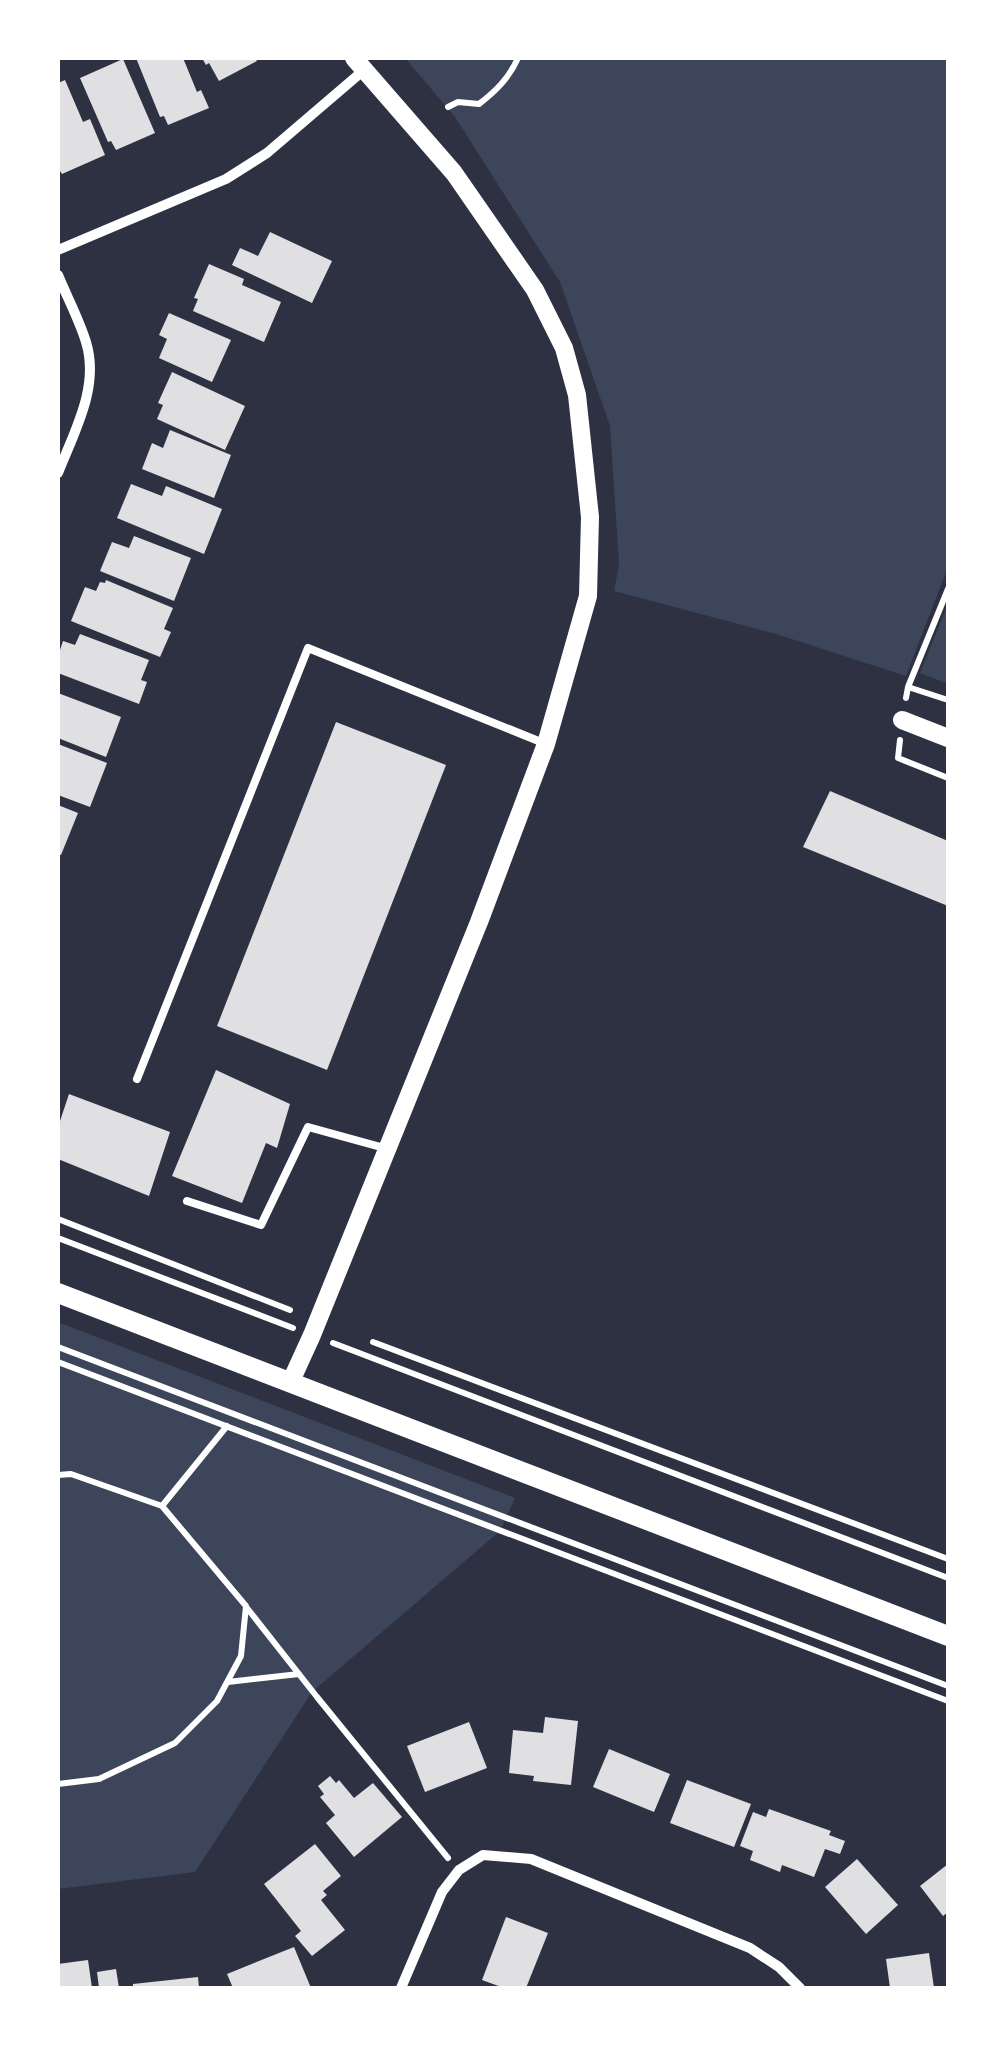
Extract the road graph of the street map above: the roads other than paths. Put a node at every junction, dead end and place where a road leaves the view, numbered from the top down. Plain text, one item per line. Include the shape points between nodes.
1 (359, 64) edge
2 (58, 250) edge
3 (58, 275) edge
4 (58, 473) edge
5 (902, 720) road end
6 (948, 738) edge
7 (546, 744) junction
8 (137, 1079) dead end
9 (388, 1149) junction
10 (187, 1201) dead end
11 (58, 1293) edge
12 (291, 1382) junction
13 (948, 1636) edge
14 (401, 1988) edge
15 (800, 1988) edge

1 - 2 street via 268,153 226,179
1 - 7 street via 464,188 535,290 569,364 590,517 588,596
3 - 4 street via 90,364 86,402
5 - 6 street
7 - 8 lane via 308,648
7 - 9 street
9 - 10 lane via 308,1127 261,1225
9 - 12 street
11 - 12 main road
12 - 13 main road
14 - 15 street via 442,1892 458,1870 482,1855 531,1859 750,1948

